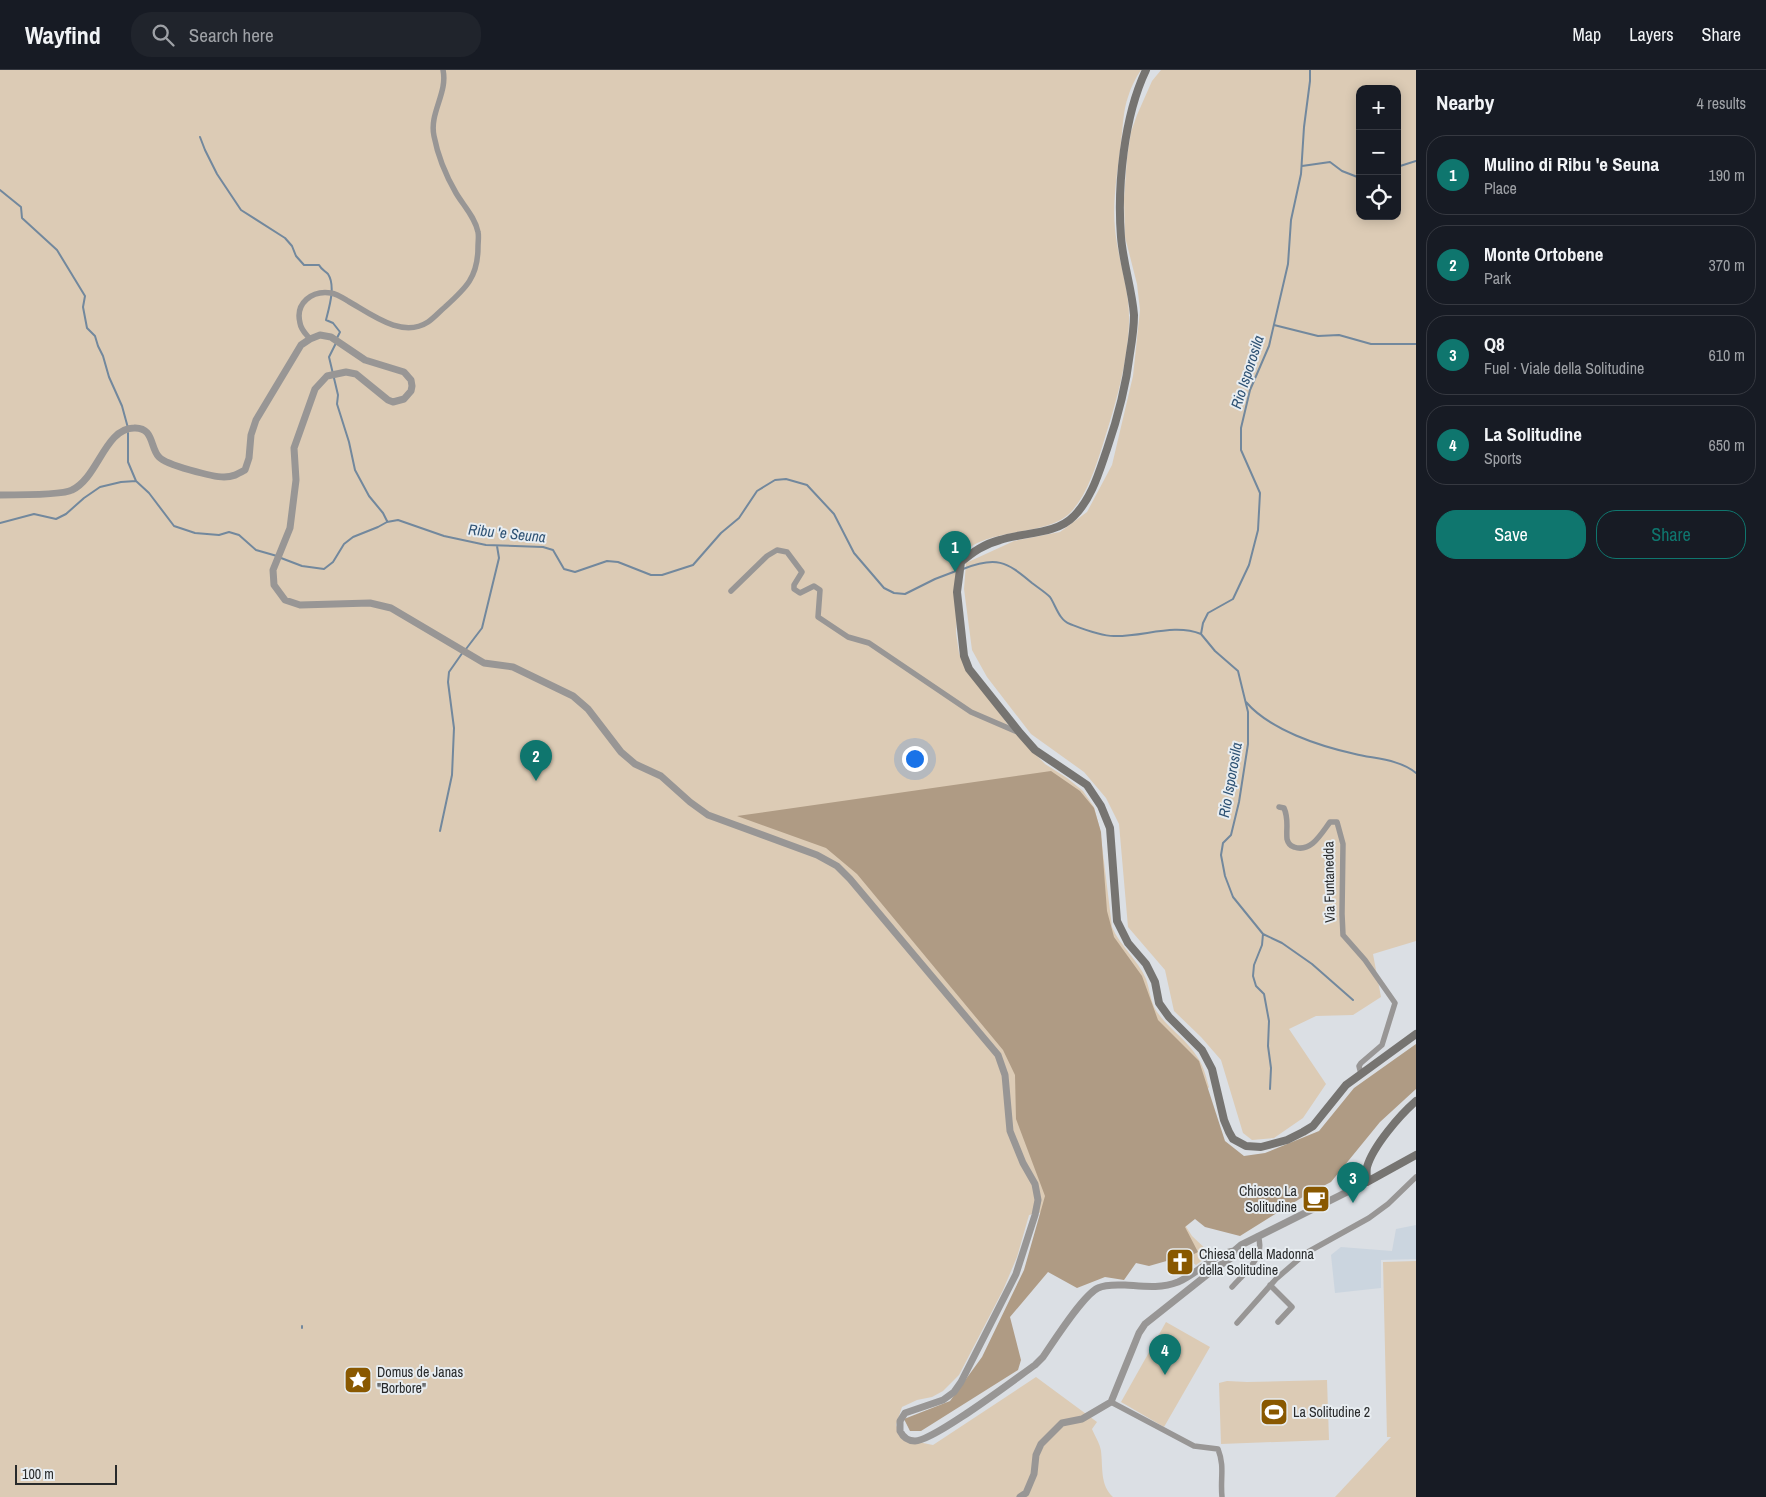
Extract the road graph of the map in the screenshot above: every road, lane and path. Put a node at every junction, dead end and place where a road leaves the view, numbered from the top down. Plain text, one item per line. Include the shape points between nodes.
1 (444, 70) edge
2 (1146, 70) edge
3 (310, 339) junction
4 (0, 495) edge
5 (731, 591) dead end
6 (1020, 733) junction
7 (1279, 807) dead end
8 (1416, 1034) edge
9 (1361, 1074) junction
10 (1416, 1101) edge
11 (1416, 1155) edge
12 (1416, 1177) edge
13 (1368, 1182) junction
14 (1258, 1236) junction
15 (1234, 1251) junction
16 (1270, 1286) junction
17 (1232, 1287) dead end
18 (1278, 1322) dead end
19 (1237, 1324) dead end
20 (1111, 1402) junction
21 (1020, 1497) edge
22 (1222, 1497) edge

1 - 3 street via 444,90 434,119 433,134 442,167 478,232 478,256 473,276 466,289 427,322 416,327 393,325 334,294 309,296 303,301 300,323
2 - 6 main road via 1135,94 1130,116 1119,205 1121,238 1133,305 1133,330 1117,420 1099,471 1089,497 1073,517 1056,528 985,545 961,562 957,592 964,656 969,668
3 - 4 street via 301,346 256,420 246,470 235,476 222,477 166,463 157,456 153,441 146,432 136,427 122,430 85,482 71,492
3 - 15 street via 320,335 331,337 365,360 404,372 410,380 411,391 404,399 393,402 356,374 346,372 327,376 315,389 294,448 296,480 290,528 273,570 274,585 285,600 300,605 370,603 391,608 484,663 512,667 574,696 621,752 635,764 661,776 708,815 818,855 837,866 998,1055 1005,1075 1010,1130 1023,1163 1036,1184 1035,1216 1016,1274 966,1373 948,1397 905,1413 900,1421 902,1435 913,1441 929,1436 1035,1365 1087,1297 1098,1288 1114,1285 1153,1287 1175,1283 1225,1252
5 - 6 street via 772,553 777,550 788,552 802,572 794,589 800,593 814,586 820,590 818,617 828,625 848,637 869,643 971,712
6 - 9 main road via 1035,750 1087,786 1101,806 1110,828 1117,921 1128,943 1146,964 1155,982 1159,1003 1202,1050 1212,1069 1224,1120 1233,1139 1246,1146 1261,1147 1303,1132 1313,1126 1346,1085
7 - 9 street, Via Funtanedda via 1284,808 1287,815 1287,840 1294,847 1312,845 1330,822 1337,822 1343,844 1343,935 1395,1003 1382,1045 1361,1063
8 - 9 main road
10 - 13 main road via 1377,1148 1367,1168
11 - 13 main road
12 - 16 street via 1369,1218 1306,1253
13 - 14 street
14 - 15 street
14 - 17 street via 1261,1245 1257,1259
15 - 20 street via 1232,1258 1145,1324
16 - 18 street via 1292,1307
16 - 19 street
20 - 21 street via 1082,1419 1062,1423 1041,1444 1026,1493
20 - 22 street via 1194,1446 1218,1449 1223,1462

